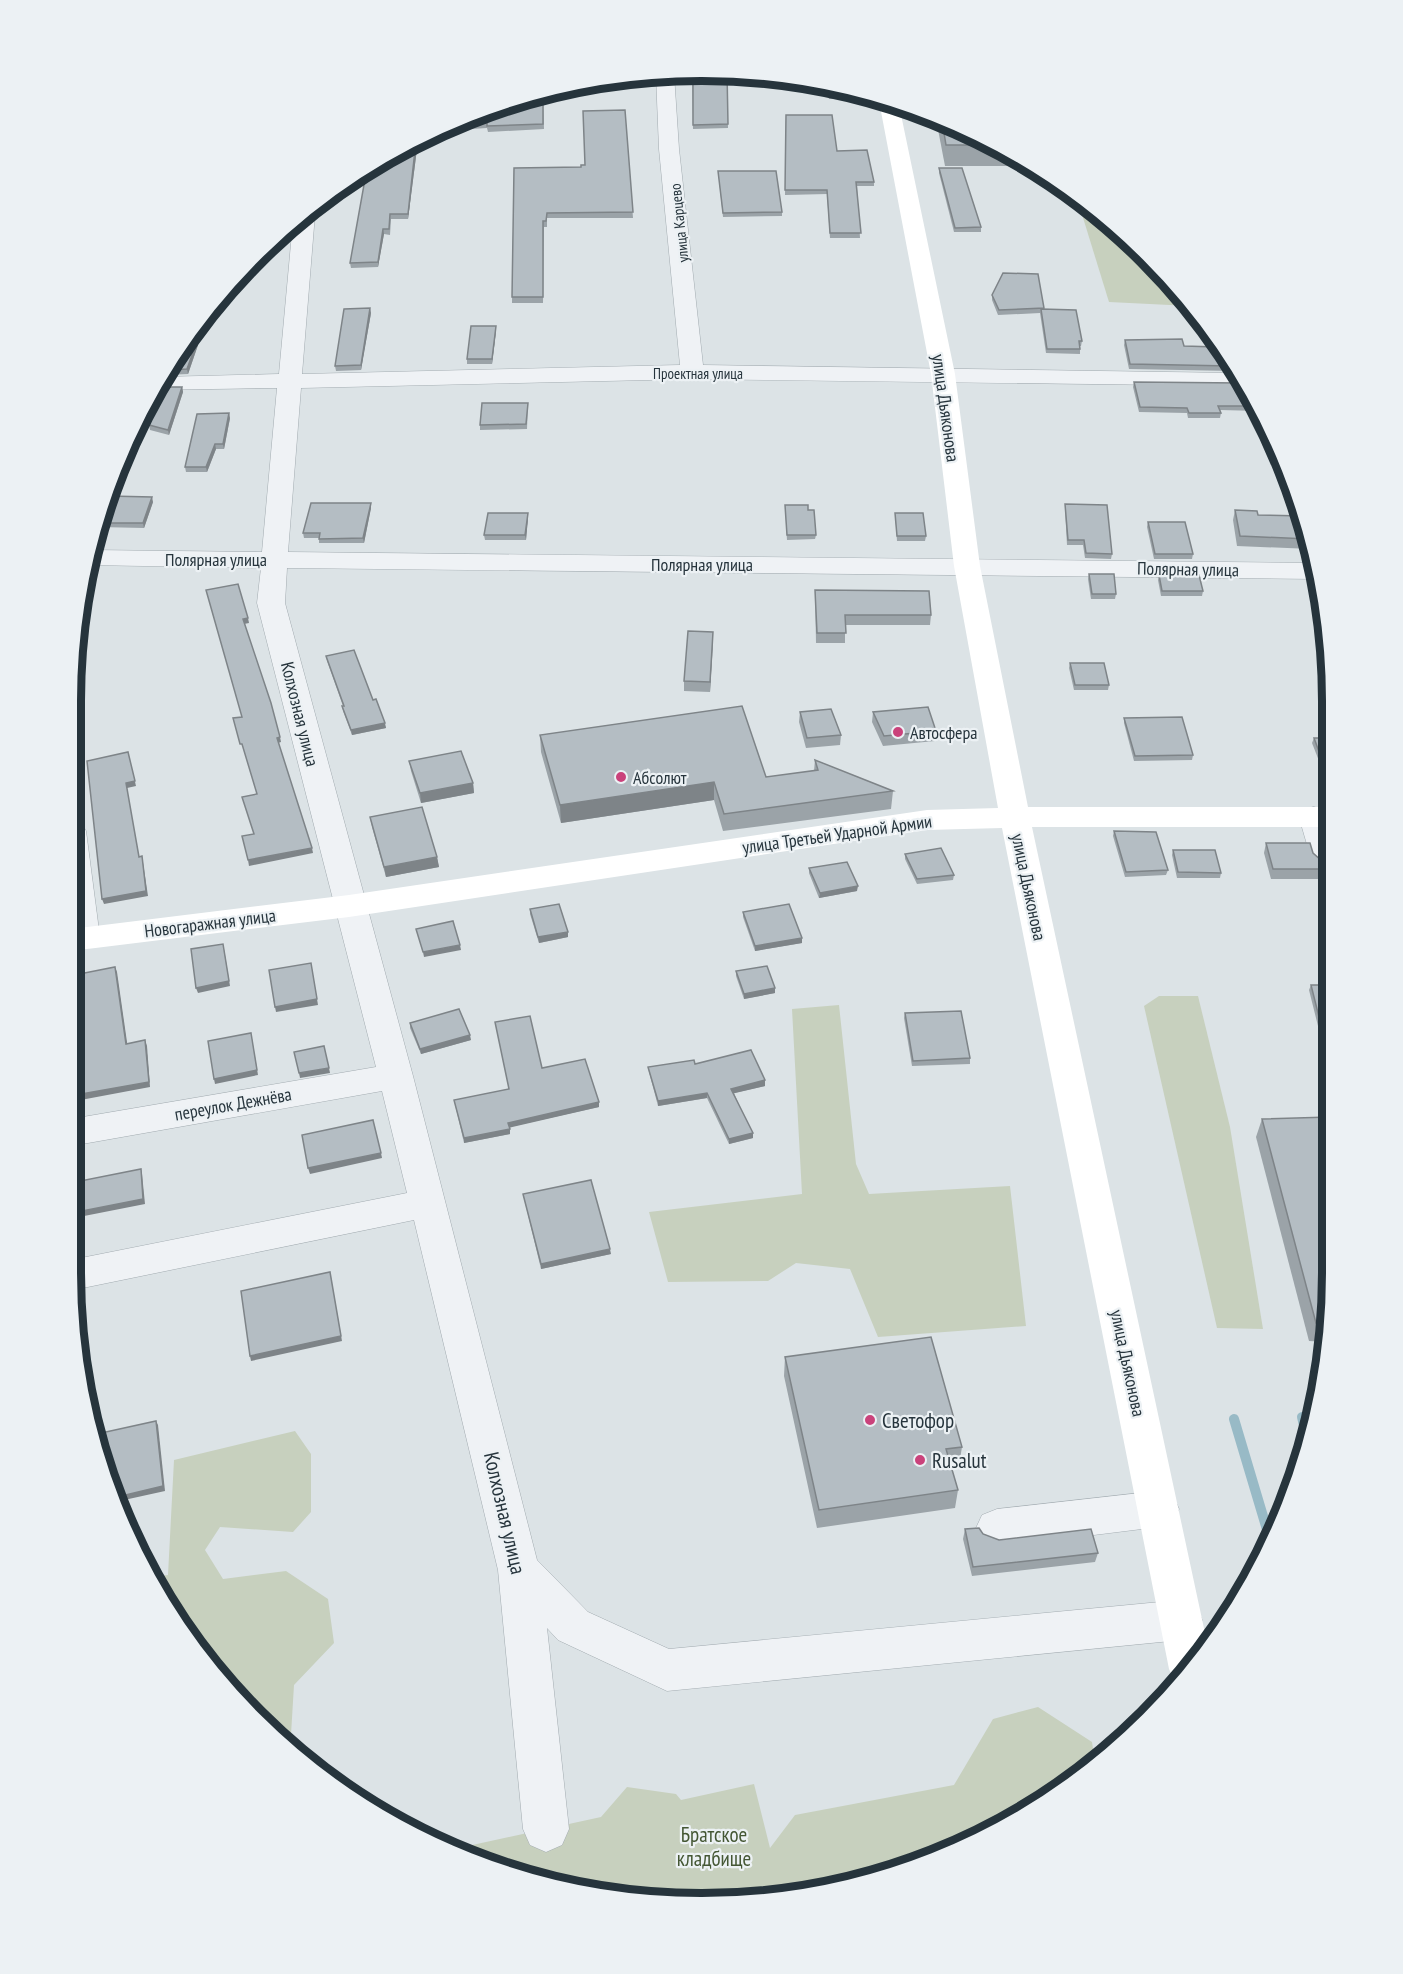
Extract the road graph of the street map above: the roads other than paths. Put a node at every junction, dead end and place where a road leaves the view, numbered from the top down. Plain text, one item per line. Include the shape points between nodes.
1 (666, 82) edge
2 (891, 111) edge
3 (303, 226) edge
4 (692, 372) junction
5 (943, 374) junction
6 (1232, 380) edge
7 (292, 382) junction
8 (169, 384) edge
9 (98, 558) edge
10 (276, 560) junction
11 (967, 566) junction
12 (1308, 571) edge
13 (1015, 817) junction
14 (1321, 817) edge
15 (349, 906) junction
16 (81, 939) edge
17 (396, 1076) junction
18 (81, 1131) edge
19 (428, 1203) junction
20 (81, 1273) edge
21 (1158, 1509) junction
22 (997, 1528) dead end
23 (519, 1570) junction
24 (1181, 1620) junction
25 (1189, 1657) edge
26 (546, 1829) dead end

1 - 4 street, улица Карцево
2 - 5 main road, улица Дьяконова
3 - 7 street, Колхозная улица
4 - 5 street, Проектная улица
4 - 7 street, Проектная улица
5 - 6 street, Проектная улица
5 - 11 main road, улица Дьяконова
7 - 8 street, Проектная улица
7 - 10 street, Колхозная улица
9 - 10 street, Полярная улица
10 - 11 street, Полярная улица
10 - 15 street, Колхозная улица via 271,603
11 - 12 street, Полярная улица
11 - 13 main road, улица Дьяконова
13 - 14 main road, улица Третьей Ударной Армии
13 - 15 main road, улица Третьей Ударной Армии via 927,820
13 - 21 main road, улица Дьяконова
15 - 16 main road, Новогаражная улица
15 - 17 street, Колхозная улица
17 - 18 street, переулок Дежнёва
17 - 19 street, Колхозная улица
19 - 20 street
19 - 23 street, Колхозная улица
21 - 22 street
21 - 24 main road, улица Дьяконова
23 - 24 street via 573,1626 667,1670
23 - 26 street, Колхозная улица
24 - 25 main road, улица Дьяконова

